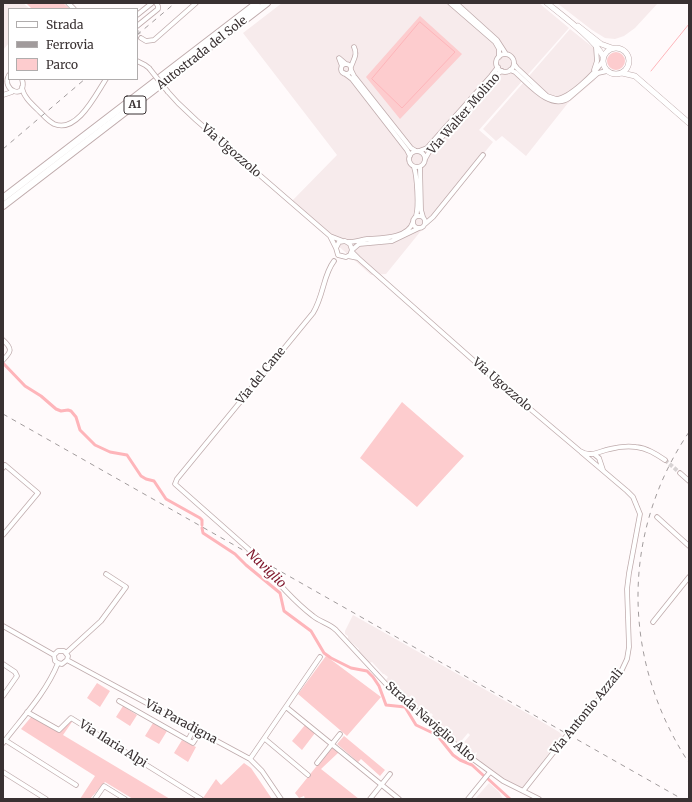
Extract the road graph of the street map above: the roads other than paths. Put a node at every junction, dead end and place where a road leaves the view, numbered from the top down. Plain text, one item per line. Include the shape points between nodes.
1 (152, 3) edge
2 (156, 3) edge
3 (196, 3) edge
4 (257, 3) edge
5 (267, 3) edge
6 (450, 3) edge
7 (456, 3) edge
8 (547, 3) edge
9 (138, 14) edge
10 (565, 18) junction
11 (138, 25) edge
12 (141, 38) dead end
13 (595, 45) junction
14 (354, 47) dead end
15 (612, 48) junction
16 (506, 54) junction
17 (499, 57) junction
18 (603, 59) junction
19 (138, 60) edge
20 (514, 64) junction
21 (629, 65) junction
22 (348, 66) junction
23 (498, 67) junction
24 (510, 70) junction
25 (502, 71) junction
26 (607, 71) junction
27 (344, 73) junction
28 (622, 73) junction
29 (8, 76) edge
30 (635, 76) junction
31 (588, 77) junction
32 (22, 80) edge
33 (26, 80) edge
34 (105, 80) edge
35 (22, 86) junction
36 (4, 88) edge
37 (14, 92) junction
38 (3, 95) edge
39 (26, 96) junction
40 (689, 123) edge
41 (418, 151) junction
42 (483, 155) dead end
43 (410, 156) junction
44 (425, 159) junction
45 (414, 166) junction
46 (420, 167) junction
47 (3, 198) edge
48 (3, 206) edge
49 (416, 216) junction
50 (423, 217) junction
51 (433, 217) junction
52 (413, 222) junction
53 (425, 224) junction
54 (418, 228) junction
55 (330, 236) junction
56 (345, 241) junction
57 (336, 248) junction
58 (352, 251) junction
59 (339, 255) junction
60 (348, 256) junction
61 (358, 258) junction
62 (3, 340) edge
63 (3, 360) edge
64 (607, 450) junction
65 (581, 452) junction
66 (595, 454) junction
67 (665, 460) tunnel mouth
68 (599, 464) junction
69 (3, 468) edge
70 (680, 473) tunnel mouth
71 (689, 480) edge
72 (175, 483) joint
73 (657, 518) dead end
74 (3, 535) edge
75 (689, 546) edge
76 (106, 574) dead end
77 (689, 577) edge
78 (653, 622) dead end
79 (3, 626) edge
80 (66, 653) junction
81 (54, 655) junction
82 (320, 657) dead end
83 (67, 660) junction
84 (58, 663) junction
85 (3, 664) edge
86 (3, 696) edge
87 (119, 701) dead end
88 (286, 707) junction
89 (27, 712) junction
90 (194, 729) junction
91 (200, 732) junction
92 (340, 734) dead end
93 (265, 739) junction
94 (188, 740) junction
95 (4, 742) edge
96 (332, 744) junction
97 (250, 759) junction
98 (317, 763) dead end
99 (3, 772) edge
100 (390, 774) dead end
101 (308, 775) dead end
102 (487, 775) junction
103 (76, 785) dead end
104 (382, 785) junction
105 (523, 792) junction
106 (46, 799) edge
107 (95, 799) edge
108 (125, 799) edge
109 (201, 799) edge
110 (281, 799) edge
111 (370, 799) edge
112 (399, 799) edge
113 (468, 799) edge
114 (539, 799) edge

1 - 9 street
2 - 11 street via 158,9
3 - 12 street via 154,40 146,41
4 - 47 highway, Autostrada del Sole / A1
5 - 48 highway, Autostrada del Sole / A1
6 - 17 street via 495,42
7 - 16 street via 497,40
8 - 10 main road
10 - 13 main road
10 - 15 main road via 601,44
13 - 18 main road
13 - 31 street via 596,66
14 - 22 street via 356,53
15 - 18 main road via 605,53
15 - 21 main road via 621,48 626,53
16 - 17 street
16 - 20 street via 512,57
17 - 23 street
18 - 26 main road
18 - 31 street
19 - 55 street, Via Ugozzolo, bridge via 149,68 196,120
20 - 24 street
20 - 31 street via 547,96 556,99 567,95
21 - 28 main road
21 - 30 main road
22 - 27 street via 342,71
22 - 27 street via 348,74
22 - 41 street via 411,148
23 - 25 street
23 - 41 street, Via Walter Molino via 427,148
24 - 25 street
24 - 26 street via 546,99 557,102 565,101 598,73
25 - 44 street, Via Walter Molino
26 - 28 main road via 614,75
27 - 43 street via 352,79
28 - 30 main road
29 - 36 street
30 - 40 main road
32 - 35 street
33 - 35 street
34 - 39 street via 77,120 65,125 54,124 48,120
35 - 37 street
35 - 39 street via 22,92
36 - 37 street
37 - 38 street
37 - 39 street
41 - 43 street, Via Walter Molino
41 - 44 street, Via Walter Molino
42 - 51 street
43 - 45 street, Via Walter Molino via 410,163
44 - 46 street, Via Walter Molino
45 - 46 street, Via Walter Molino
45 - 49 street, Via Walter Molino
46 - 50 street, Via Walter Molino
49 - 50 street
49 - 52 street, Via Walter Molino
50 - 51 street
50 - 53 street, Via Walter Molino
51 - 53 street
52 - 54 street
52 - 56 street, Via Walter Molino via 409,229 393,237
53 - 54 street
54 - 58 street via 395,240 363,243
55 - 56 street, Via Ugozzolo
55 - 57 street, Via Ugozzolo
56 - 57 street
56 - 58 street, Via Ugozzolo via 351,245
57 - 59 street, Via Ugozzolo
58 - 60 street
58 - 61 street, Via Ugozzolo
59 - 60 street, Via Ugozzolo
59 - 72 street, Via del Cane via 328,268 313,313
60 - 61 street, Via Ugozzolo
61 - 65 street, Via Ugozzolo
62 - 63 street via 10,348
64 - 66 street
64 - 67 street via 635,447 652,452
64 - 68 street via 602,454
65 - 66 street
65 - 68 street, Via Ugozzolo
66 - 68 street via 595,462
68 - 105 street, Via Antonio Azzali via 633,497 640,514 627,589 627,659 619,676 568,734
69 - 74 street via 6,466 38,492
70 - 71 street
72 - 102 street, Strada Naviglio Alto via 253,553 302,607 330,624 398,697 442,732
73 - 75 street
76 - 80 street via 126,587 100,621
77 - 78 street
79 - 81 street
80 - 81 street via 61,650
80 - 83 street
81 - 84 street
82 - 88 street
83 - 84 street via 62,664
83 - 90 street, Via Paradigna
84 - 89 street via 53,676
85 - 86 street via 17,676
87 - 94 street
88 - 93 street
88 - 96 street
89 - 95 street
89 - 109 street, Via Ilaria Alpi via 59,730 71,718
90 - 91 street, Via Paradigna
90 - 94 street
91 - 94 street via 193,743
91 - 97 street, Via Paradigna
92 - 96 street
93 - 97 street
93 - 101 street
95 - 103 street
96 - 98 street
96 - 104 street
97 - 110 street, Via Paradigna via 262,771
99 - 106 street
100 - 104 street
102 - 105 street, Strada Naviglio Alto
102 - 113 street
104 - 111 street
104 - 112 street
105 - 114 street, Strada Naviglio Alto
107 - 108 street via 104,786

